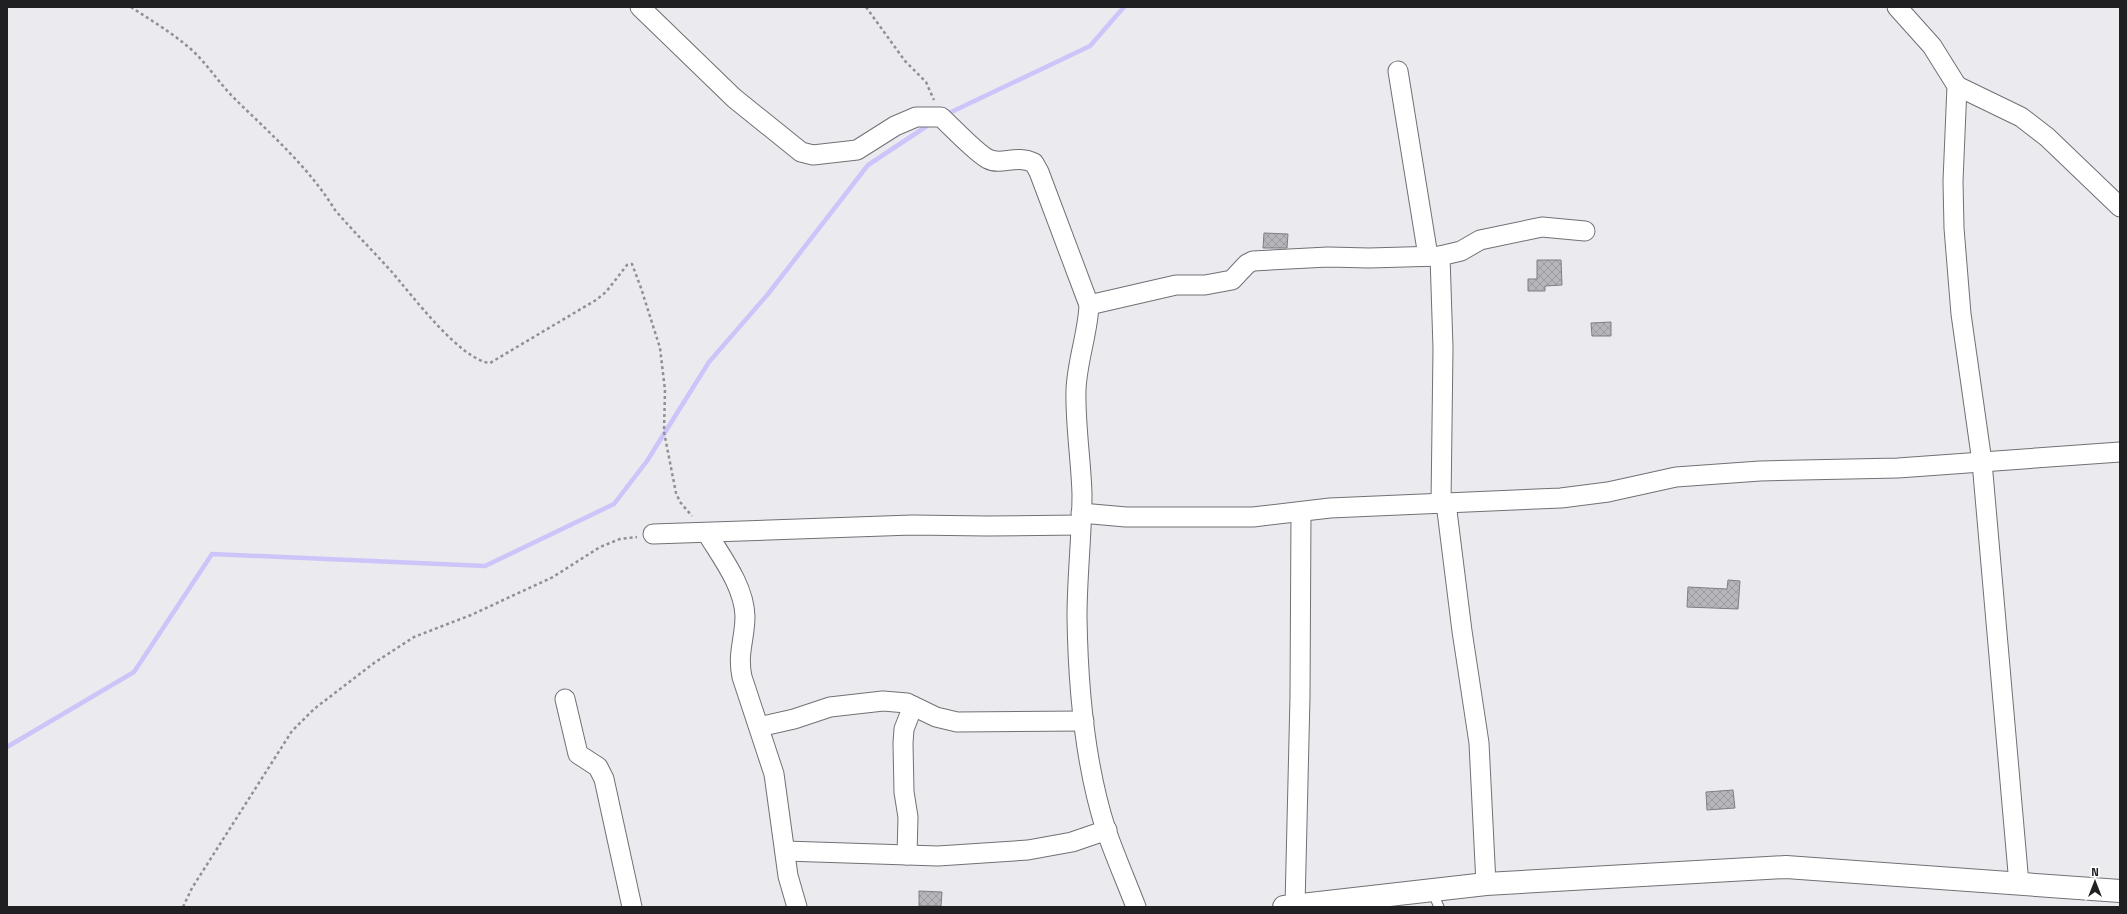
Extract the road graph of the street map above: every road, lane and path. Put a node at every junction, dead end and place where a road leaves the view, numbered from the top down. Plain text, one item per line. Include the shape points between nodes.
1 (131, 7) edge
2 (640, 7) edge
3 (866, 7) edge
4 (1897, 7) edge
5 (1398, 72) dead end
6 (1956, 86) junction
7 (940, 117) junction
8 (2120, 207) edge
9 (1585, 231) dead end
10 (1434, 256) junction
11 (1089, 305) junction
12 (2120, 452) edge
13 (1982, 462) junction
14 (1444, 504) junction
15 (1301, 512) junction
16 (1080, 519) junction
17 (707, 532) junction
18 (653, 534) joint
19 (565, 699) dead end
20 (914, 706) junction
21 (1084, 721) junction
22 (759, 727) junction
23 (1107, 830) junction
24 (784, 851) junction
25 (908, 855) junction
26 (1486, 884) junction
27 (2019, 884) junction
28 (2120, 891) edge
29 (1436, 899) edge
30 (1290, 906) edge
31 (182, 907) edge
32 (632, 907) edge
33 (797, 907) edge
34 (1136, 907) edge

1 - 17 path via 186,45 201,59 227,91 276,139 324,192 335,210 454,342 480,362 490,363 571,316 606,292 627,265 632,264 660,348 665,390 664,432 676,493 686,510
2 - 7 street via 734,98 801,152 813,155 857,150 895,126 916,117
3 - 7 path via 905,61 926,82
4 - 6 street via 1932,46
5 - 10 street
6 - 8 street via 2021,117 2047,137
6 - 13 street via 1954,228 1961,314
7 - 11 street via 988,159 1003,161 1020,158 1034,163
9 - 10 street via 1542,227 1480,240 1461,252
10 - 11 street via 1253,261 1232,280 1205,285 1176,285
10 - 14 street via 1443,348
11 - 16 street via 1078,361 1076,391 1082,495
12 - 13 street
13 - 14 street via 1676,477 1608,492 1561,498
13 - 27 street
14 - 15 street via 1330,508
14 - 26 street via 1479,742
15 - 16 street via 1253,517
15 - 30 street via 1300,697
16 - 17 street via 987,526 912,525
16 - 21 street via 1077,617
17 - 18 street
17 - 22 street via 742,597 745,616 739,662
18 - 31 path via 620,539 600,547 553,577 471,615 414,637 374,663 320,704 292,731
19 - 32 street via 578,754 598,767 604,779
20 - 21 street via 936,718 957,722
20 - 22 street via 908,703 862,702 830,707
20 - 25 street via 904,729 903,743
21 - 23 street via 1098,801
22 - 24 street via 774,774
23 - 25 street via 1072,842 1028,850 938,856
23 - 34 street
24 - 25 street
24 - 33 street
26 - 27 street via 1786,867
26 - 29 street
27 - 28 street
29 - 30 street

